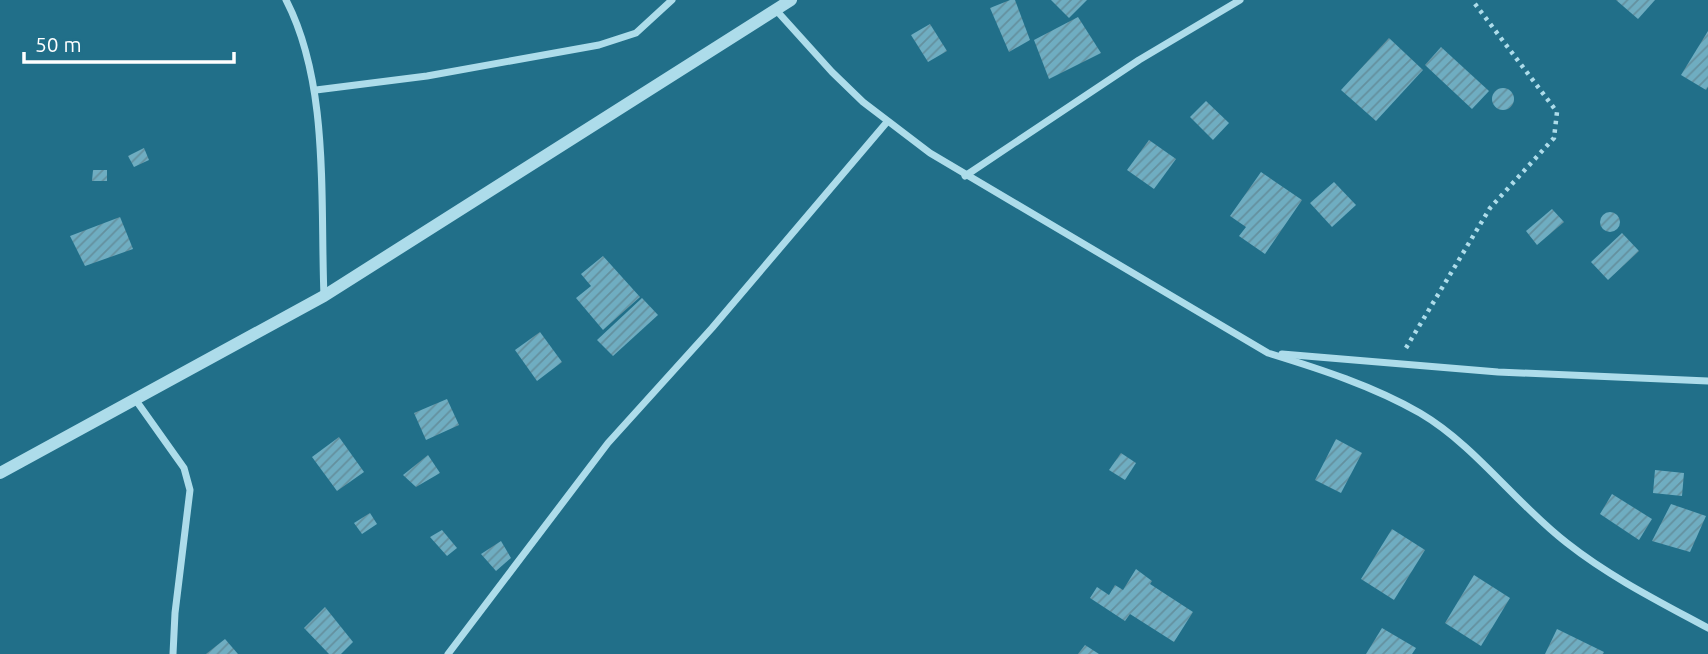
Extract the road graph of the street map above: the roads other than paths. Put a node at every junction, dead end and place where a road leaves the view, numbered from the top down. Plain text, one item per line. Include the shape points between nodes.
1 (286, 0) edge
2 (672, 0) edge
3 (791, 0) edge
4 (1240, 0) edge
5 (776, 10) junction
6 (316, 90) junction
7 (887, 122) junction
8 (965, 176) junction
9 (324, 296) junction
10 (1268, 353) junction
11 (1708, 381) edge
12 (135, 399) junction
13 (5, 470) edge
14 (1708, 628) edge
15 (173, 654) edge
16 (448, 654) edge

1 - 6 street via 297,21
2 - 6 street via 636,33 600,45 427,76
3 - 5 street
4 - 8 street via 1139,60
5 - 7 street via 832,72
5 - 9 street
6 - 9 street
7 - 8 street
7 - 16 street via 608,443
8 - 10 street
9 - 12 street
10 - 11 street
10 - 14 street via 1325,370 1422,414 1451,435 1566,543
12 - 13 street
12 - 15 street via 184,468 190,490

